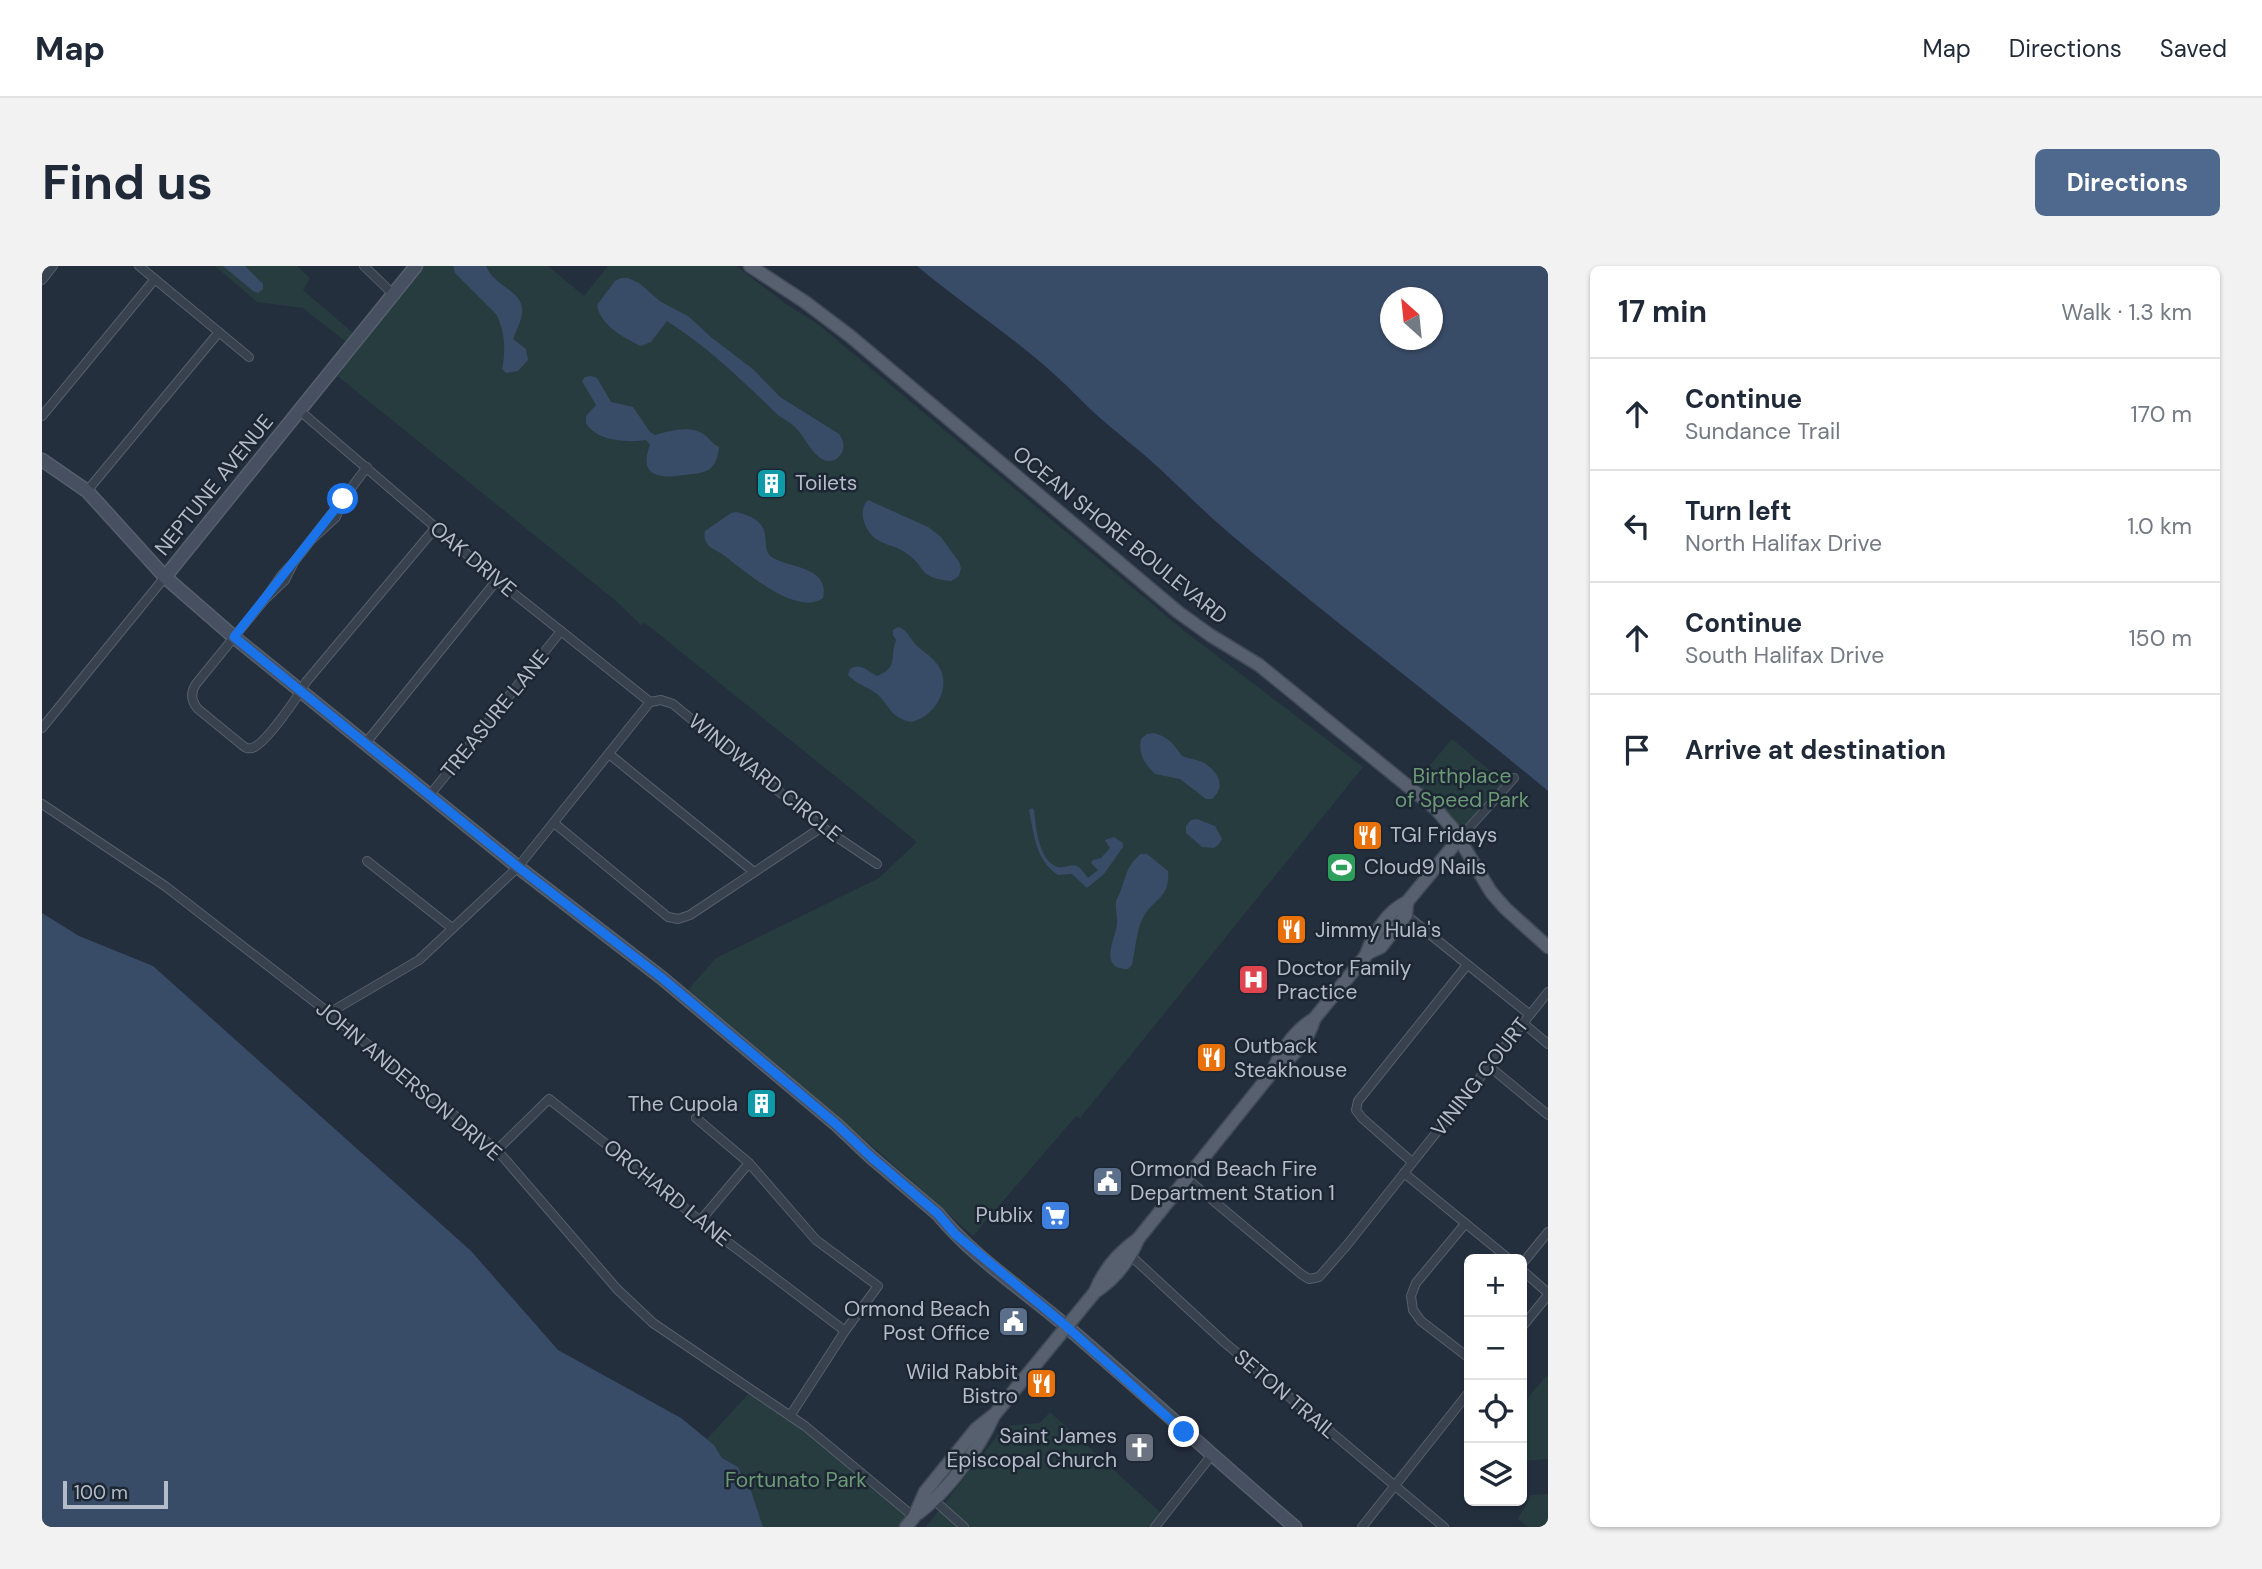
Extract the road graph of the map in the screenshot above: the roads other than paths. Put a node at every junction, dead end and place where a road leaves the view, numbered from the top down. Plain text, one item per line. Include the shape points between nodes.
1 (53, 266) edge
2 (139, 266) edge
3 (364, 266) edge
4 (416, 266) edge
5 (750, 266) edge
6 (155, 279) junction
7 (42, 280) edge
8 (393, 294) junction
9 (219, 332) junction
10 (249, 358) dead end
11 (300, 411) junction
12 (42, 416) edge
13 (42, 460) edge
14 (367, 467) junction
15 (87, 491) junction
16 (436, 527) junction
17 (165, 577) junction
18 (497, 580) junction
19 (561, 631) junction
20 (234, 637) junction
21 (301, 691) junction
22 (650, 702) junction
23 (42, 728) edge
24 (365, 744) junction
25 (608, 754) junction
26 (1514, 778) dead end
27 (429, 796) junction
28 (42, 804) edge
29 (554, 823) junction
30 (822, 827) junction
31 (1459, 839) junction
32 (367, 861) dead end
33 (877, 864) dead end
34 (518, 867) junction
35 (754, 872) junction
36 (1407, 909) junction
37 (452, 928) junction
38 (1548, 947) edge
39 (1467, 965) junction
40 (1548, 992) edge
41 (329, 1013) junction
42 (1530, 1014) junction
43 (1523, 1023) junction
44 (1548, 1044) edge
45 (1490, 1067) junction
46 (1548, 1115) edge
47 (696, 1118) dead end
48 (497, 1150) junction
49 (1412, 1162) junction
50 (749, 1163) junction
51 (1404, 1173) junction
52 (1186, 1178) junction
53 (700, 1221) junction
54 (1465, 1224) junction
55 (1548, 1231) edge
56 (1138, 1239) junction
57 (1503, 1254) edge
58 (1131, 1256) junction
59 (1527, 1258) edge
60 (1527, 1275) edge
61 (1095, 1292) junction
62 (1548, 1294) edge
63 (1527, 1321) edge
64 (1066, 1326) junction
65 (845, 1331) junction
66 (1464, 1355) edge
67 (1464, 1398) edge
68 (995, 1414) junction
69 (790, 1416) junction
70 (1211, 1456) junction
71 (951, 1462) junction
72 (1395, 1486) junction
73 (935, 1501) junction
74 (910, 1522) edge
75 (964, 1527) edge
76 (1155, 1527) edge
77 (1295, 1527) edge
78 (1362, 1527) edge
79 (1444, 1527) edge

1 - 7 street
2 - 6 street
3 - 8 street
4 - 8 street, NEPTUNE AVENUE
5 - 31 main road, OCEAN SHORE BOULEVARD via 850,336 1178,612 1259,666 1408,785 1436,809
6 - 9 street
6 - 12 street
8 - 11 street, NEPTUNE AVENUE
9 - 10 street
9 - 15 street
11 - 14 street, OAK DRIVE
11 - 17 street, NEPTUNE AVENUE
13 - 15 street
14 - 16 street, OAK DRIVE
14 - 20 street via 343,499 336,517 311,540
15 - 17 street
16 - 18 street, OAK DRIVE
16 - 21 street
17 - 20 street
17 - 23 street, NEPTUNE AVENUE
18 - 19 street, OAK DRIVE
18 - 24 street
19 - 22 street, OAK DRIVE
19 - 27 street, TREASURE LANE
20 - 21 street
20 - 21 street via 196,684 192,697 198,709 242,746 260,744
21 - 24 street
22 - 25 street
22 - 30 street, WINDWARD CIRCLE via 673,704
24 - 27 street
25 - 29 street
25 - 35 street
26 - 31 street
27 - 34 street
28 - 41 street, JOHN ANDERSON DRIVE via 165,886
29 - 34 street
29 - 35 street via 668,917 690,915
30 - 33 street, WINDWARD CIRCLE
30 - 35 street
31 - 36 main road
31 - 38 main road, OCEAN SHORE BOULEVARD via 1504,908
32 - 37 street
34 - 37 street
34 - 64 street via 740,1043
36 - 39 street
36 - 52 main road via 1397,907 1372,939 1366,956 1314,1019 1296,1051 1273,1071
37 - 41 street via 419,960
39 - 42 street
39 - 49 street via 1358,1101 1356,1110 1362,1118
40 - 42 street, VINING COURT
41 - 48 street, JOHN ANDERSON DRIVE
42 - 43 street, VINING COURT
43 - 44 street
43 - 45 street, VINING COURT
45 - 46 street
45 - 49 street, VINING COURT
47 - 50 street
48 - 53 street, ORCHARD LANE via 549,1099
48 - 69 street, JOHN ANDERSON DRIVE via 617,1289 653,1323
49 - 51 street, VINING COURT
50 - 53 street
50 - 65 street via 816,1240 878,1286
51 - 52 street via 1325,1272 1309,1279
51 - 54 street
52 - 56 main road
53 - 65 street, ORCHARD LANE
54 - 57 street
54 - 66 street via 1416,1283 1411,1296 1413,1310 1422,1321
55 - 59 street
56 - 58 main road
56 - 61 main road via 1121,1251 1101,1276
58 - 61 main road via 1110,1282
58 - 72 street, SETON TRAIL via 1224,1342
60 - 62 street
61 - 64 main road
62 - 63 street
64 - 68 main road
64 - 70 street
65 - 69 street
67 - 72 street
68 - 71 main road via 976,1429
68 - 73 main road via 985,1436
69 - 74 street, JOHN ANDERSON DRIVE
70 - 76 street
70 - 77 street
71 - 73 main road via 936,1486
71 - 74 main road via 925,1492
72 - 78 street
72 - 79 street, SETON TRAIL
73 - 74 main road
73 - 75 street

